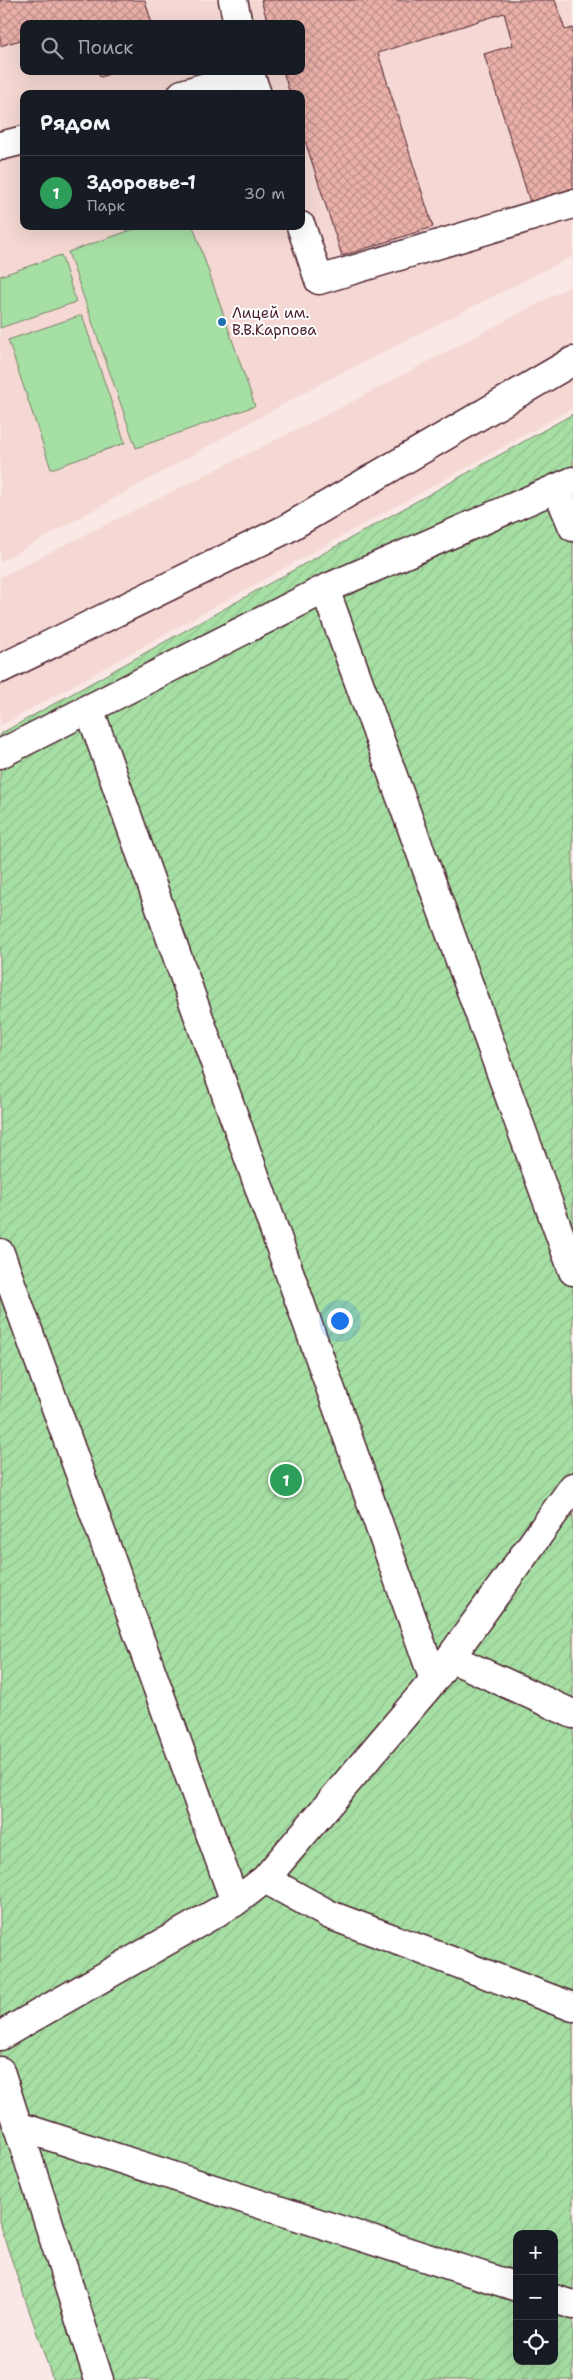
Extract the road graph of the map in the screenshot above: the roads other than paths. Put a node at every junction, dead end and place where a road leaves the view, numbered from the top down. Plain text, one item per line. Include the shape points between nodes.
1 (233, 0) edge
2 (237, 20) edge
3 (252, 80) edge
4 (202, 90) edge
5 (20, 141) edge
6 (0, 146) edge
7 (573, 204) edge
8 (302, 230) edge
9 (573, 361) edge
10 (565, 485) edge
11 (573, 527) edge
12 (325, 589) junction
13 (0, 669) edge
14 (89, 708) junction
15 (0, 754) edge
16 (0, 1253) edge
17 (573, 1271) edge
18 (573, 1487) edge
19 (451, 1658) junction
20 (434, 1680) junction
21 (573, 1714) edge
22 (265, 1879) junction
23 (235, 1902) junction
24 (573, 2006) edge
25 (0, 2036) edge
26 (0, 2071) edge
27 (18, 2126) junction
28 (513, 2286) edge
29 (558, 2300) edge
30 (573, 2305) edge
31 (99, 2380) edge

1 - 2 lane
3 - 4 lane
5 - 6 lane
7 - 8 lane via 320,280
9 - 13 lane via 286,529
10 - 11 lane
10 - 12 lane
12 - 14 lane
12 - 17 lane
14 - 15 lane
14 - 20 lane
16 - 23 lane
18 - 19 lane
19 - 20 lane
19 - 21 lane
20 - 22 lane
22 - 23 lane
22 - 24 lane via 330,1915
23 - 25 lane
26 - 27 lane
27 - 28 lane
27 - 31 lane
29 - 30 lane

